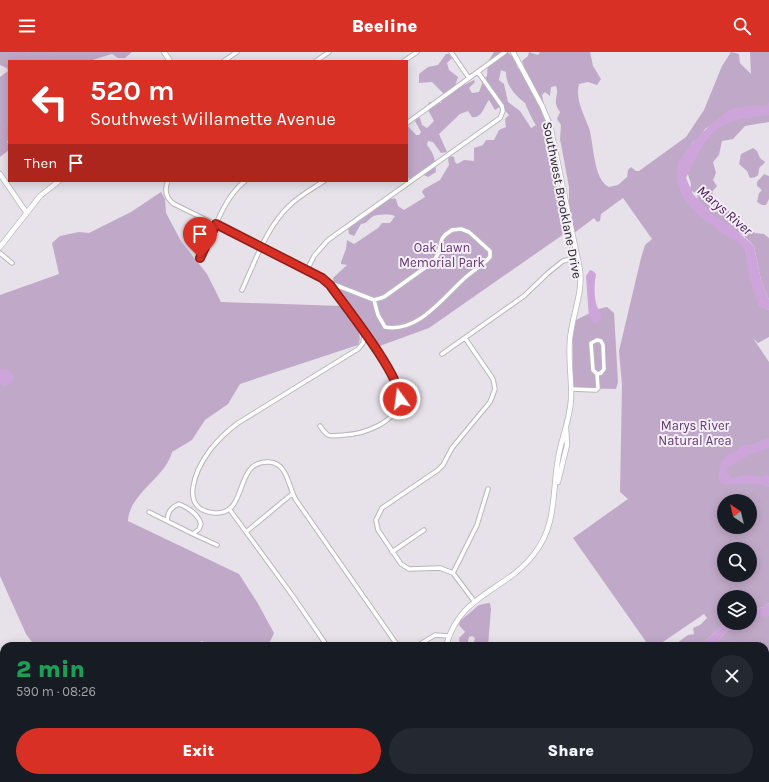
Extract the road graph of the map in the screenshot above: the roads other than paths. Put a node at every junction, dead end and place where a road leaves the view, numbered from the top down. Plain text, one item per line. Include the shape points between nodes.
1 (237, 52) edge
2 (329, 52) edge
3 (417, 52) edge
4 (451, 52) edge
5 (505, 52) edge
6 (513, 52) edge
7 (225, 60) edge
8 (317, 60) edge
9 (405, 60) edge
10 (478, 72) junction
11 (469, 78) junction
12 (408, 122) edge
13 (0, 174) edge
14 (58, 182) edge
15 (168, 182) edge
16 (243, 182) edge
17 (323, 182) edge
18 (26, 212) junction
19 (216, 224) junction
20 (0, 247) edge
21 (262, 247) junction
22 (0, 254) edge
23 (577, 256) junction
24 (200, 258) dead end
25 (12, 263) dead end
26 (307, 270) junction
27 (327, 282) junction
28 (242, 290) dead end
29 (374, 300) junction
30 (364, 334) junction
31 (465, 338) junction
32 (442, 354) dead end
33 (597, 374) junction
34 (571, 389) junction
35 (320, 426) dead end
36 (488, 490) dead end
37 (292, 494) junction
38 (199, 506) junction
39 (230, 510) junction
40 (149, 512) dead end
41 (193, 513) junction
42 (167, 521) junction
43 (424, 530) dead end
44 (246, 532) junction
45 (193, 534) junction
46 (218, 545) dead end
47 (392, 552) junction
48 (453, 573) junction
49 (474, 601) junction
50 (449, 636) junction
51 (323, 642) edge
52 (395, 642) edge
53 (424, 642) edge
54 (447, 642) edge

1 - 7 street
2 - 8 street
3 - 9 street
4 - 11 street
5 - 10 street
6 - 23 street, Southwest Brooklane Drive via 550,125
10 - 11 street
10 - 26 street via 502,106 500,118 328,240 314,256
11 - 12 street
13 - 18 street
14 - 18 street via 46,190
15 - 19 street via 166,191 174,204
16 - 19 street via 228,201
17 - 21 street via 288,207
18 - 20 street
19 - 21 street
19 - 24 street
21 - 26 street
21 - 28 street
22 - 25 street
23 - 31 street via 564,261 524,296
23 - 34 street, Southwest Brooklane Drive via 580,283 570,337
26 - 27 street
27 - 29 street
27 - 30 street
29 - 29 street via 384,297 432,262 441,248 442,239 452,230 461,229 469,232 490,251 490,257 467,276 434,310 404,327 385,327
30 - 35 street via 395,378 400,396 398,406 390,417 360,433 332,436
30 - 38 street via 363,343 358,349 238,423 223,435 204,459 195,481 193,497
31 - 32 street
31 - 47 street via 493,379 494,395 438,470 382,508 378,514 378,530
33 - 33 street via 604,368 603,345 597,340 591,343 593,370
33 - 34 street via 596,390
34 - 49 street, Southwest Brooklane Drive via 566,426 567,445 549,528 535,553 521,569
36 - 48 street via 477,525
37 - 39 street via 282,468 274,463 260,463 246,473 238,498
37 - 44 street
37 - 52 street
38 - 39 street via 215,513
38 - 41 street
39 - 44 street
40 - 42 street
41 - 42 street via 179,504 172,507
41 - 45 street via 201,524
42 - 45 street
43 - 47 street
44 - 51 street
45 - 46 street
47 - 48 street via 401,564 409,569 440,568
48 - 49 street
49 - 50 street, Southwest Brooklane Drive via 458,618
50 - 53 street via 435,635
50 - 54 street, Southwest Brooklane Drive

